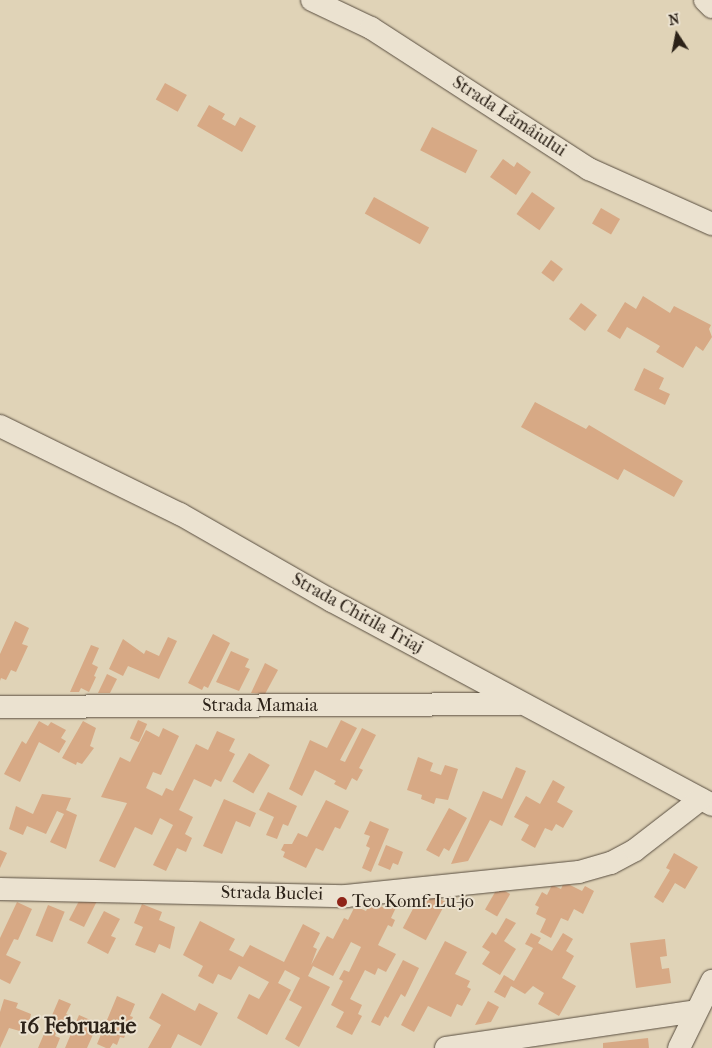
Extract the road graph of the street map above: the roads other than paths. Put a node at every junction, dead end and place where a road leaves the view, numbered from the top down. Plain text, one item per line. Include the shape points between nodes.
1 (312, 0) edge
2 (704, 0) edge
3 (712, 7) edge
4 (712, 224) edge
5 (0, 426) edge
6 (521, 704) junction
7 (0, 707) edge
8 (706, 802) edge
9 (0, 889) edge
10 (712, 981) edge
11 (696, 1011) junction
12 (446, 1048) edge
13 (679, 1048) edge

1 - 4 street, Strada Lămâiului via 370,28 589,169
2 - 3 street
5 - 6 street, Strada Chitila Triaj via 180,514
6 - 7 street, Strada Mamaia
6 - 8 street, Strada Chitila Triaj
8 - 9 street, Strada Buclei via 611,863 579,872 346,896
10 - 11 street
11 - 12 street
11 - 13 street

